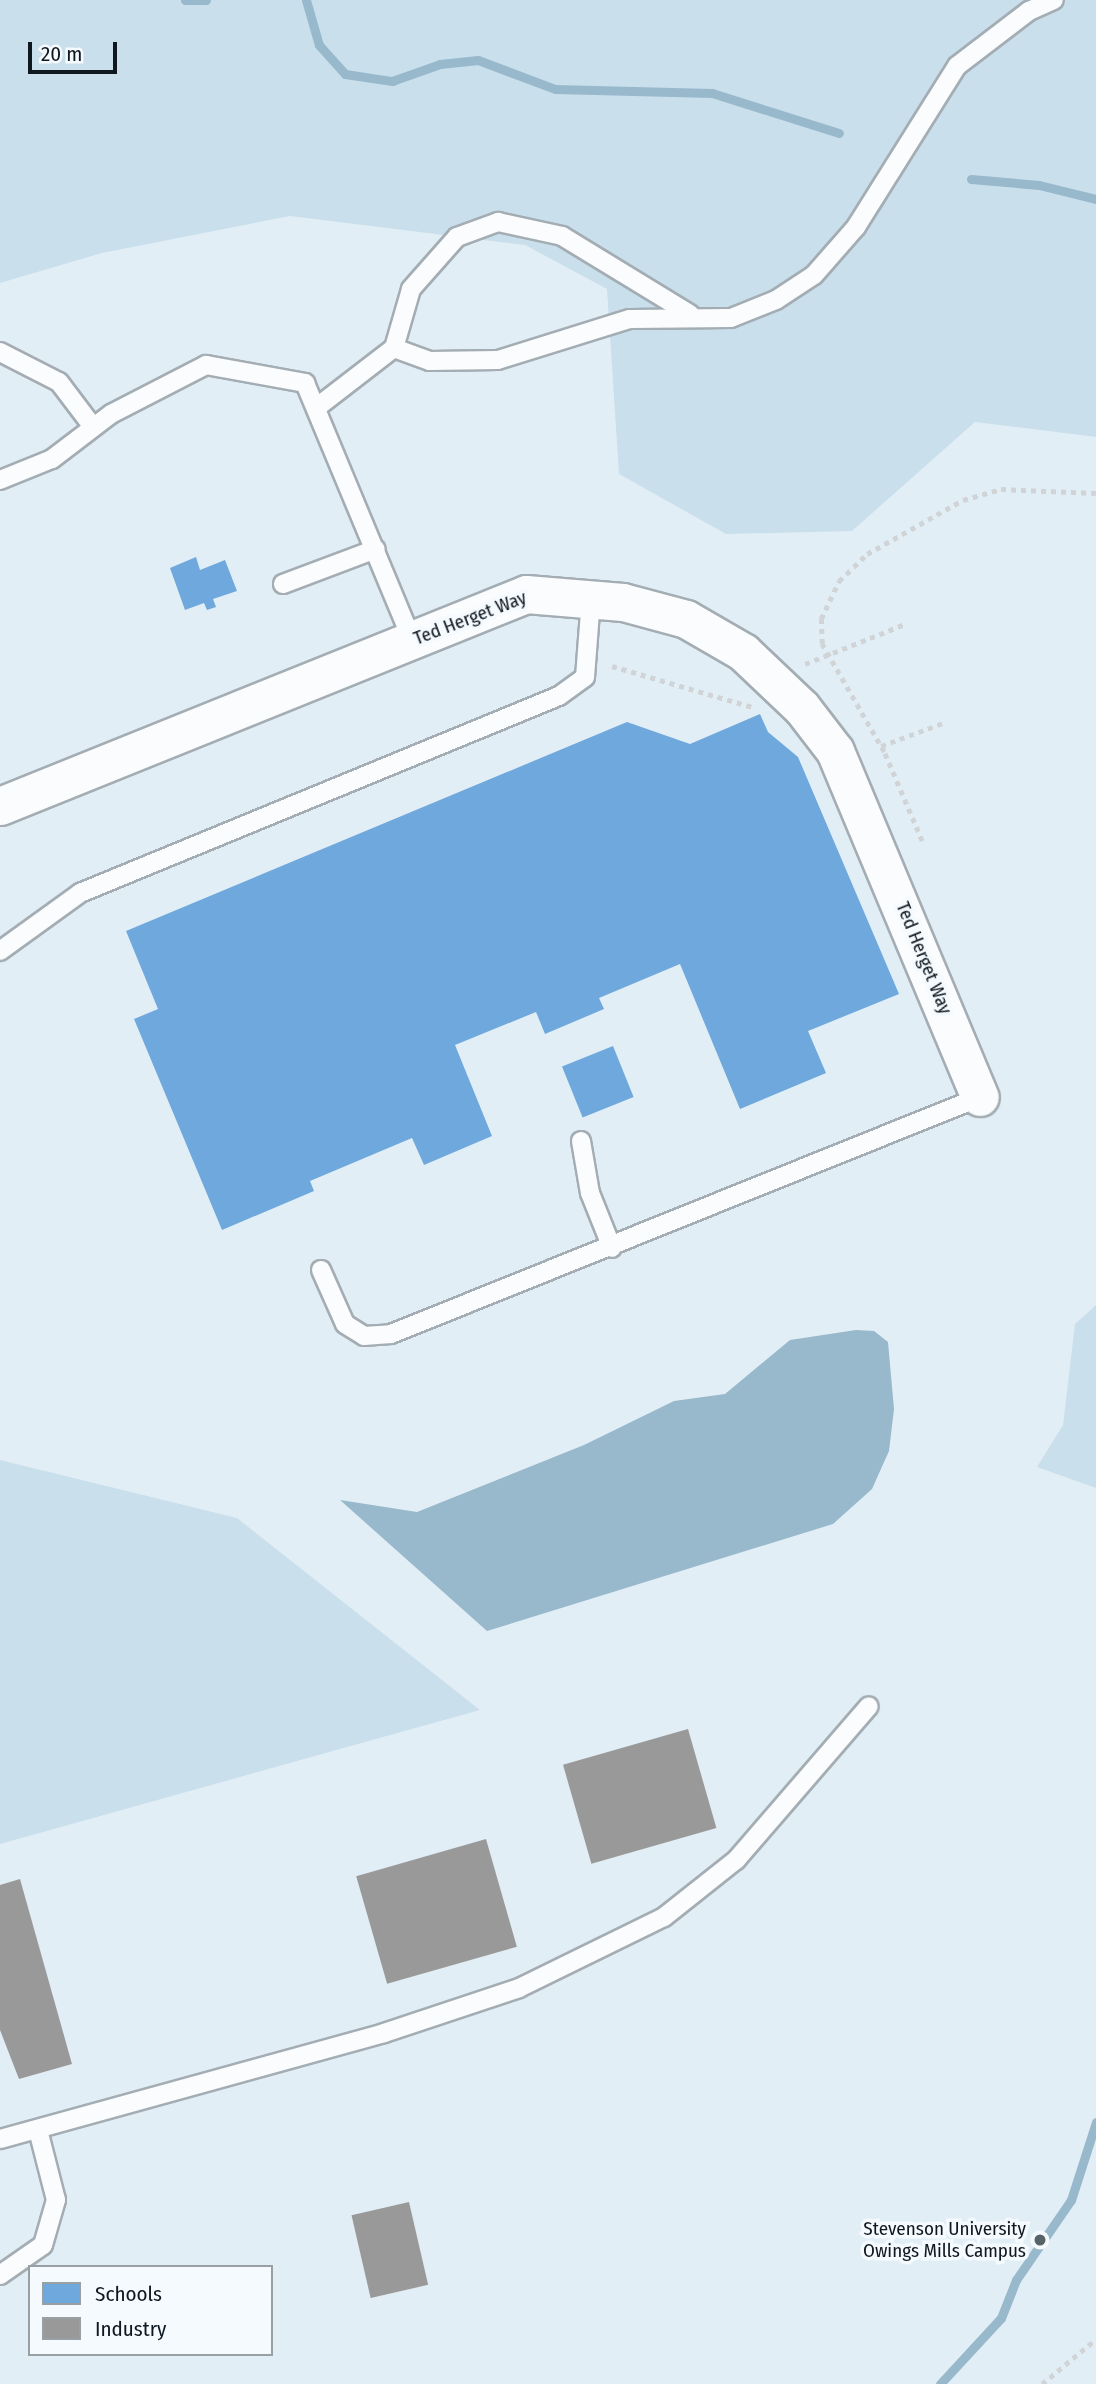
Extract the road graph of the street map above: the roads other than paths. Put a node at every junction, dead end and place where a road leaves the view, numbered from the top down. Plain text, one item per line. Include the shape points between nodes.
1 (1054, 0) edge
2 (690, 314) junction
3 (394, 348) junction
4 (0, 352) edge
5 (316, 408) junction
6 (93, 428) junction
7 (0, 480) edge
8 (376, 549) junction
9 (283, 584) dead end
10 (591, 599) junction
11 (412, 640) junction
12 (0, 806) edge
13 (0, 951) edge
14 (980, 1097) joint
15 (581, 1141) dead end
16 (612, 1248) junction
17 (321, 1270) dead end
18 (869, 1706) dead end
19 (38, 2130) junction
20 (0, 2139) edge
21 (0, 2275) edge

1 - 2 lane via 1029,11 957,66 856,227 814,275 731,318
2 - 3 lane via 630,319 498,360 430,360
2 - 3 lane via 562,236 498,222 457,237 411,289
3 - 5 lane
4 - 6 lane via 59,382
5 - 6 lane via 305,383 206,365
5 - 8 lane
6 - 7 lane via 52,459
8 - 9 lane
8 - 11 lane
10 - 11 street, Ted Herget Way via 526,594
10 - 13 lane via 585,677 559,696 80,893
10 - 14 street, Ted Herget Way via 686,619 743,652 810,719 856,790
11 - 12 street, Ted Herget Way
14 - 16 lane
15 - 16 lane via 590,1193
16 - 17 lane via 391,1334 364,1336 345,1324
18 - 19 lane via 736,1860 664,1917 506,1992
19 - 20 lane
19 - 21 lane via 57,2200 43,2245

